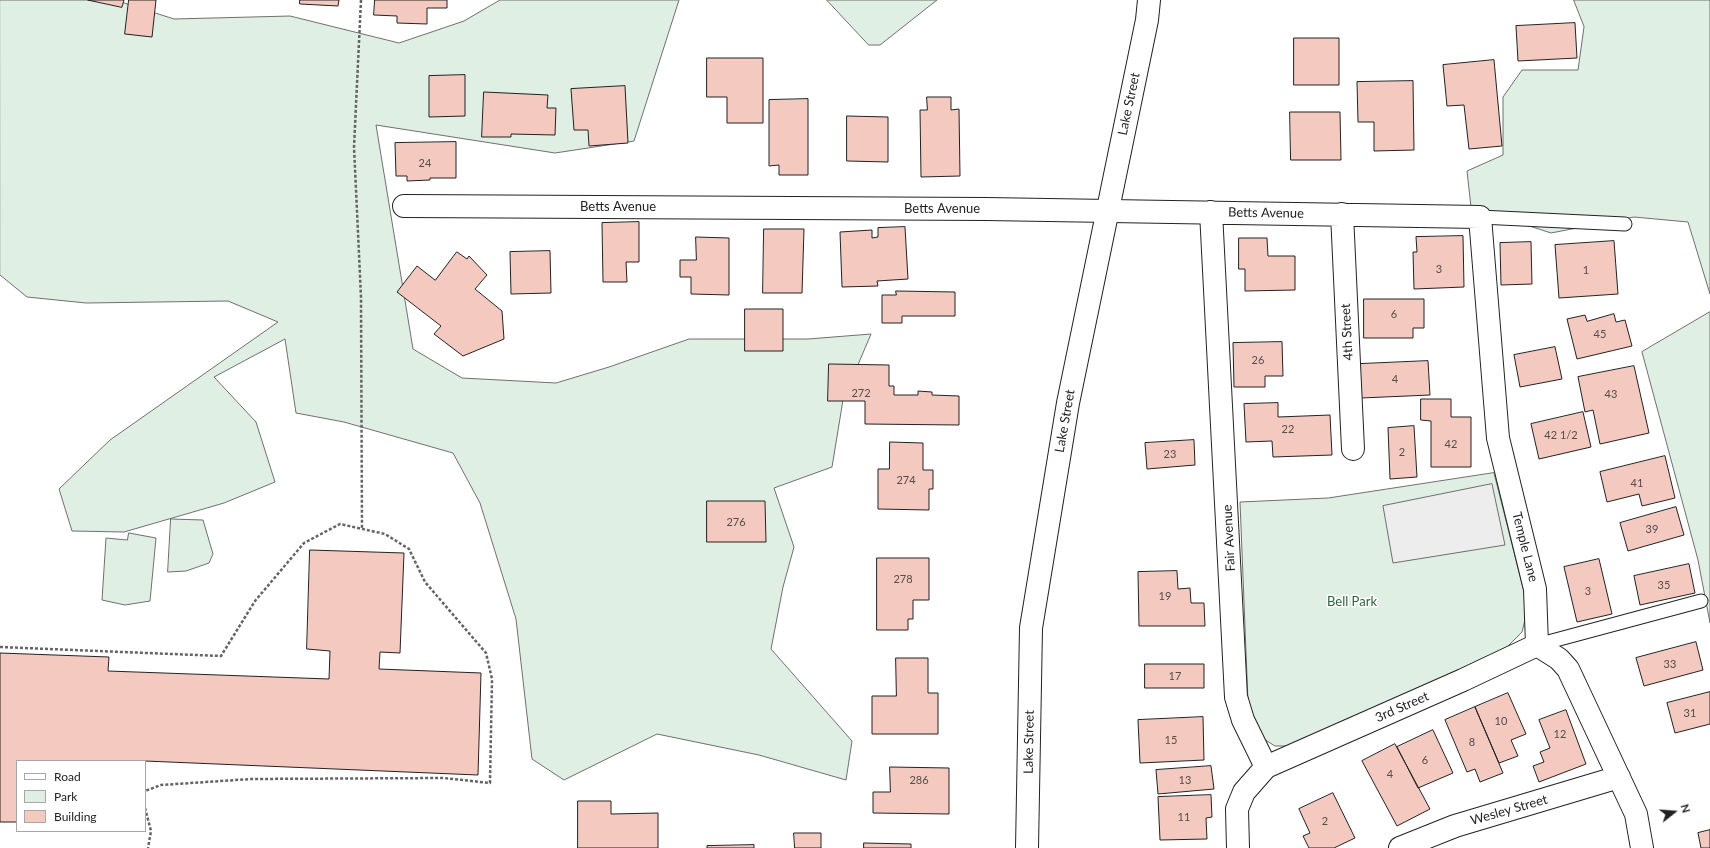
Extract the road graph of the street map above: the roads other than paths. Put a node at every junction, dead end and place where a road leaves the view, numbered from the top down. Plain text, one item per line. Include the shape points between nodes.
1 (1149, 0) edge
2 (404, 206) dead end
3 (1106, 211) junction
4 (1211, 212) junction
5 (1342, 214) junction
6 (1480, 217) junction
7 (1625, 224) dead end
8 (1353, 449) dead end
9 (1701, 601) dead end
10 (1537, 645) junction
11 (1266, 767) junction
12 (1619, 777) junction
13 (1027, 848) edge
14 (1238, 848) edge
15 (1400, 848) edge
16 (1642, 848) edge

1 - 3 street, Lake Street via 1147,20
2 - 3 street, Betts Avenue
3 - 4 street, Betts Avenue
3 - 13 street, Lake Street via 1068,403 1031,628
4 - 5 street, Betts Avenue
4 - 11 street, Fair Avenue via 1236,697 1243,720
5 - 6 street, Betts Avenue
5 - 8 street, 4th Street
6 - 7 lane
6 - 10 street, Temple Lane via 1498,438 1535,589
9 - 10 lane
10 - 11 street, 3rd Street
10 - 12 street via 1559,658 1568,669
11 - 14 street via 1244,792 1237,808
12 - 15 street, Wesley Street via 1455,826
12 - 16 street via 1636,814

